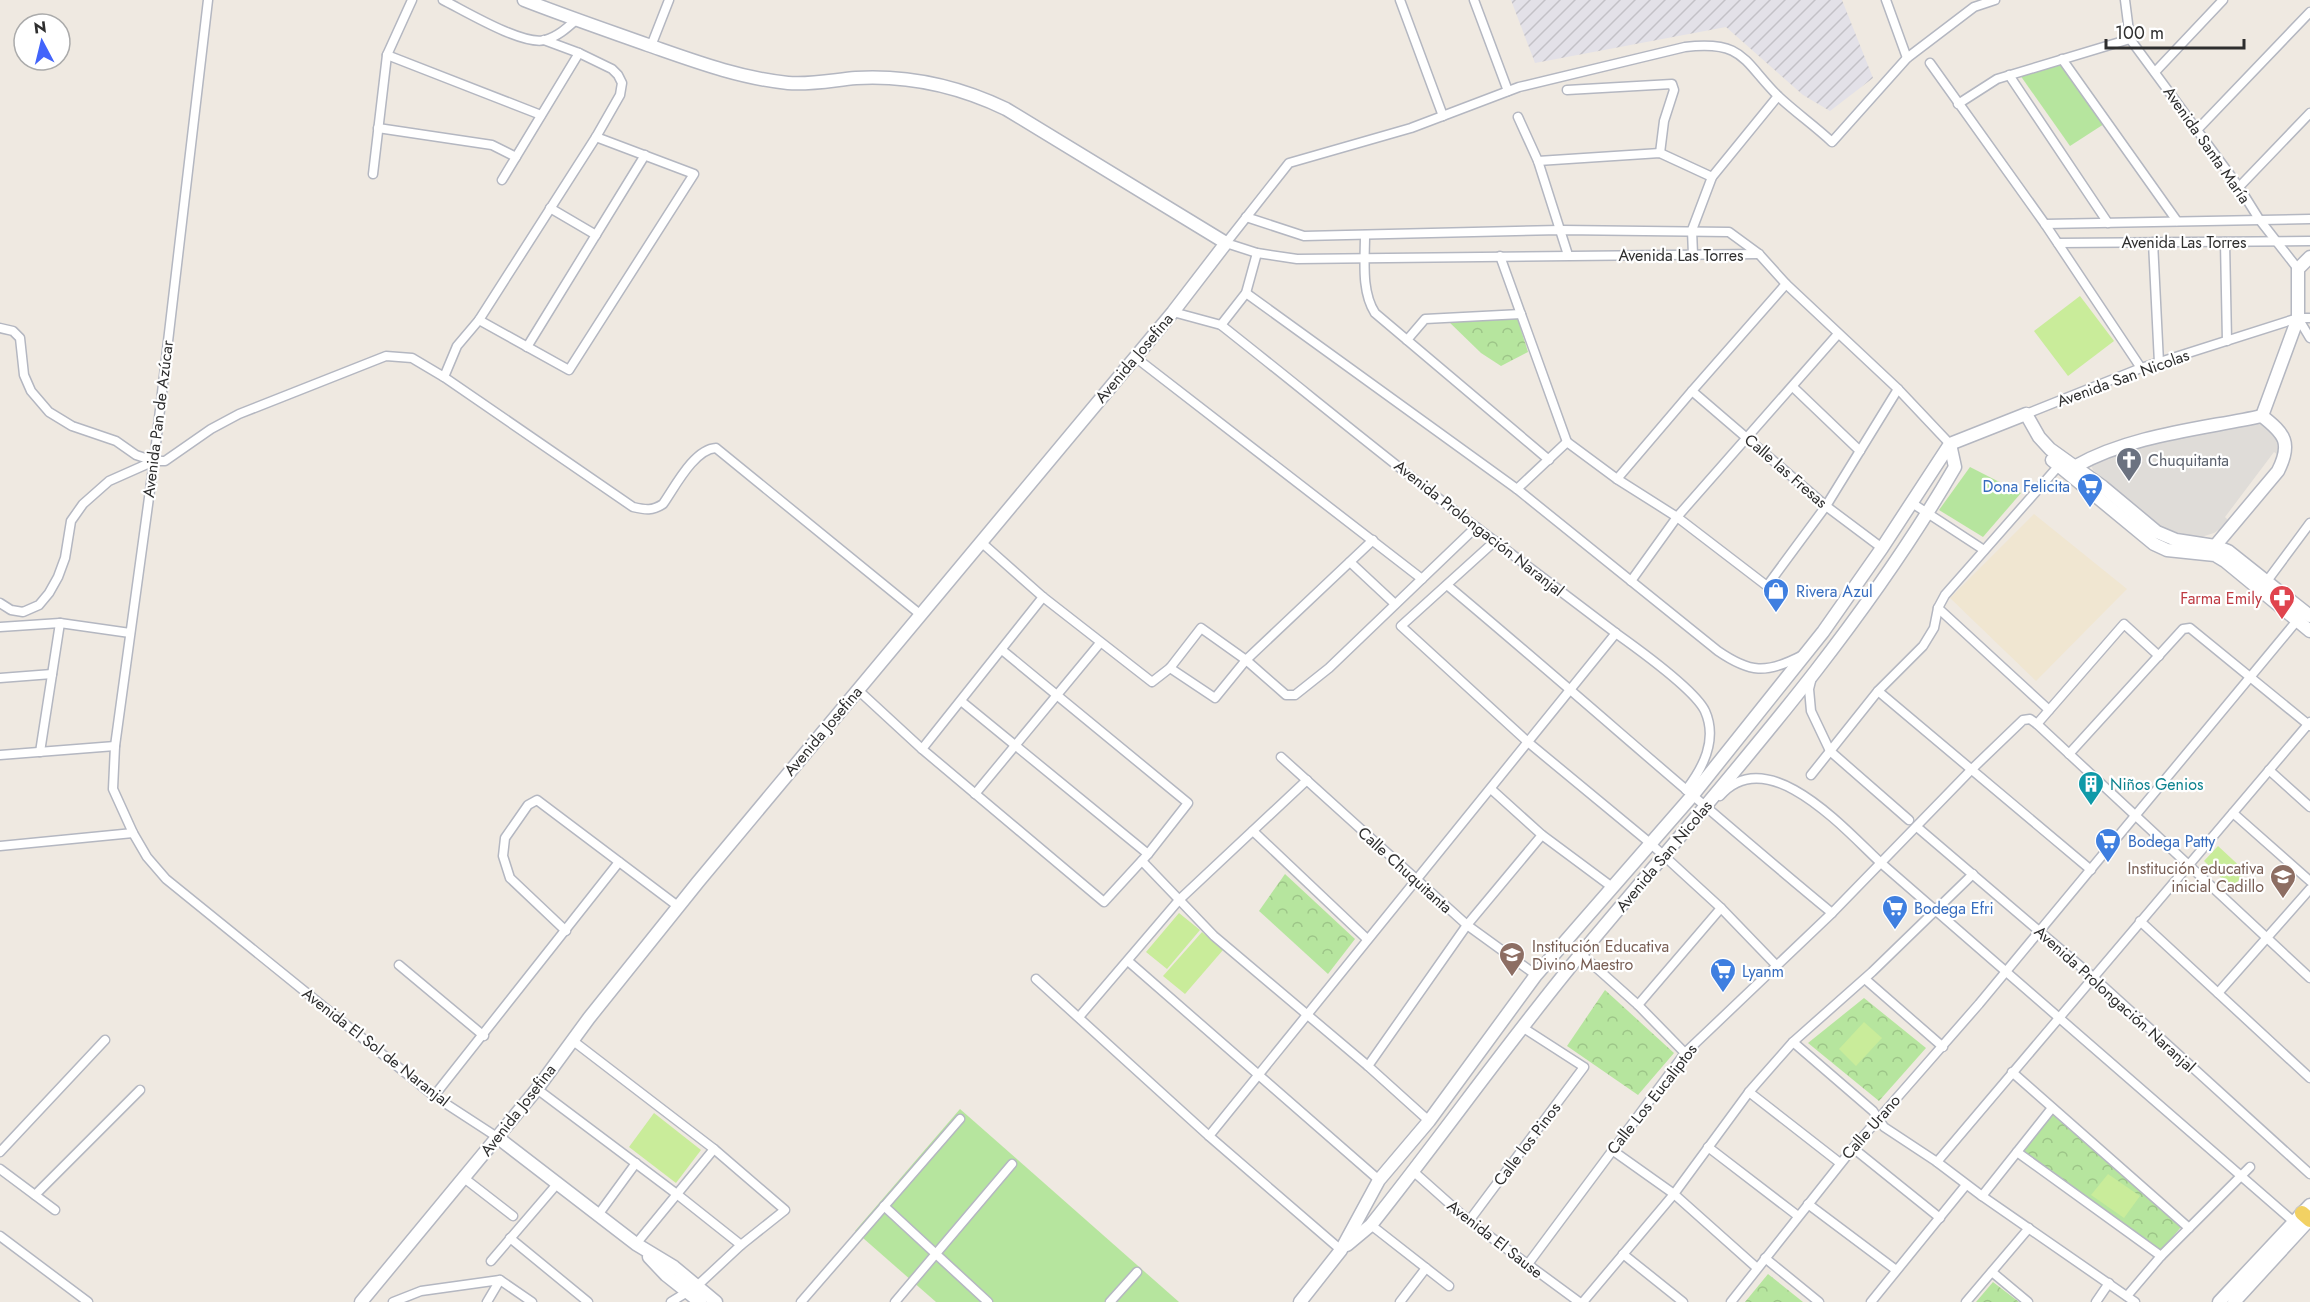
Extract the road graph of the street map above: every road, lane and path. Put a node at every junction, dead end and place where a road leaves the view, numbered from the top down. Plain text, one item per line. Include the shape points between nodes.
1 (208, 0) edge
2 (412, 0) edge
3 (443, 0) edge
4 (524, 0) edge
5 (669, 0) edge
6 (1400, 0) edge
7 (1474, 0) edge
8 (1886, 0) edge
9 (1995, 0) edge
10 (2223, 0) edge
11 (2128, 2) edge
12 (1973, 4) edge
13 (2310, 12) edge
14 (576, 20) junction
15 (2130, 39) junction
16 (544, 40) junction
17 (651, 46) junction
18 (579, 53) junction
19 (387, 55) junction
20 (1907, 58) junction
21 (2062, 59) junction
22 (1930, 63) dead end
23 (2155, 72) junction
24 (2009, 75) junction
25 (1567, 90) dead end
26 (1508, 91) junction
27 (1778, 96) junction
28 (1958, 104) junction
29 (2310, 113) edge
30 (542, 115) junction
31 (1443, 116) junction
32 (1518, 117) dead end
33 (378, 128) junction
34 (2197, 130) junction
35 (596, 137) junction
36 (1660, 153) junction
37 (645, 155) junction
38 (516, 157) junction
39 (1538, 161) junction
40 (373, 174) dead end
41 (1712, 177) junction
42 (502, 180) dead end
43 (2239, 188) junction
44 (550, 208) junction
45 (1246, 217) junction
46 (2259, 219) junction
47 (2310, 219) edge
48 (2177, 221) junction
49 (2108, 223) junction
50 (2045, 224) junction
51 (1561, 230) junction
52 (1692, 230) junction
53 (596, 235) junction
54 (1365, 235) junction
55 (2310, 241) edge
56 (2153, 242) junction
57 (2225, 242) junction
58 (2276, 242) junction
59 (1226, 243) junction
60 (2058, 243) junction
61 (1257, 253) junction
62 (1758, 254) junction
63 (1568, 255) junction
64 (1694, 255) junction
65 (1500, 256) junction
66 (2310, 257) edge
67 (1365, 258) junction
68 (2298, 270) junction
69 (1786, 284) junction
70 (1246, 293) junction
71 (1173, 312) junction
72 (1521, 314) junction
73 (2304, 318) edge
74 (479, 320) junction
75 (1221, 325) junction
76 (0, 328) edge
77 (1838, 333) junction
78 (2310, 338) edge
79 (1407, 340) junction
80 (2228, 341) junction
81 (527, 347) junction
82 (1135, 357) junction
83 (2159, 363) junction
84 (2141, 368) junction
85 (444, 377) junction
86 (1793, 387) junction
87 (1898, 389) junction
88 (1692, 391) junction
89 (2022, 416) junction
90 (2262, 416) junction
91 (1748, 438) junction
92 (1567, 442) junction
93 (1950, 444) junction
94 (1860, 451) junction
95 (1549, 460) junction
96 (154, 461) junction
97 (2061, 462) junction
98 (2076, 466) junction
99 (1617, 479) junction
100 (1517, 489) junction
101 (1912, 503) junction
102 (1826, 506) junction
103 (1928, 513) junction
104 (1677, 517) junction
105 (2310, 523) edge
106 (1476, 527) junction
107 (1373, 540) junction
108 (1495, 541) junction
109 (981, 542) junction
110 (2215, 546) junction
111 (1882, 548) junction
112 (1984, 550) junction
113 (1350, 562) junction
114 (1422, 579) junction
115 (2267, 580) junction
116 (1631, 581) junction
117 (1447, 585) junction
118 (1043, 597) junction
119 (0, 603) edge
120 (1395, 604) junction
121 (1938, 608) junction
122 (921, 615) junction
123 (2304, 616) edge
124 (60, 623) junction
125 (0, 627) edge
126 (2310, 631) edge
127 (130, 633) junction
128 (1616, 633) junction
129 (1100, 643) junction
130 (1002, 650) junction
131 (1807, 653) junction
132 (2159, 656) junction
133 (1246, 660) junction
134 (1170, 668) junction
135 (1816, 669) junction
136 (52, 674) junction
137 (2252, 677) junction
138 (0, 678) edge
139 (1571, 689) junction
140 (858, 690) junction
141 (1878, 691) junction
142 (1059, 695) junction
143 (962, 700) junction
144 (2049, 710) junction
145 (2037, 724) junction
146 (2309, 724) edge
147 (1529, 743) junction
148 (1016, 745) junction
149 (115, 746) junction
150 (922, 749) junction
151 (40, 752) junction
152 (1830, 752) junction
153 (2069, 754) junction
154 (0, 755) edge
155 (1281, 757) dead end
156 (1972, 769) junction
157 (2269, 770) junction
158 (1811, 775) dead end
159 (1307, 780) junction
160 (1491, 789) junction
161 (1689, 793) junction
162 (975, 794) junction
163 (2310, 807) edge
164 (1707, 809) junction
165 (2233, 813) junction
166 (2136, 817) junction
167 (1909, 820) dead end
168 (1917, 827) junction
169 (1253, 831) junction
170 (133, 833) junction
171 (1542, 835) junction
172 (1650, 843) junction
173 (0, 846) edge
174 (1664, 856) junction
175 (1145, 858) junction
176 (619, 862) junction
177 (1881, 863) junction
178 (2188, 865) junction
179 (2091, 870) junction
180 (1973, 874) junction
181 (1416, 880) junction
182 (2310, 881) edge
183 (1612, 887) junction
184 (2310, 889) edge
185 (1179, 900) junction
186 (679, 907) junction
187 (1721, 909) junction
188 (1936, 911) junction
189 (1832, 913) junction
190 (2140, 921) junction
191 (1467, 925) junction
192 (566, 930) junction
193 (2040, 931) junction
194 (1367, 939) junction
195 (2268, 939) junction
196 (1581, 954) junction
197 (1128, 961) junction
198 (399, 965) dead end
199 (1777, 966) junction
200 (2005, 971) junction
201 (1536, 975) junction
202 (2093, 977) junction
203 (2310, 978) edge
204 (1036, 979) dead end
205 (1865, 979) junction
206 (2218, 993) junction
207 (1638, 1005) junction
208 (1306, 1015) junction
209 (1079, 1017) junction
210 (2058, 1017) junction
211 (1522, 1026) junction
212 (484, 1036) junction
213 (105, 1040) dead end
214 (572, 1040) junction
215 (1793, 1042) junction
216 (1943, 1047) junction
217 (1685, 1053) junction
218 (1368, 1066) junction
219 (2012, 1072) junction
220 (1258, 1074) junction
221 (2310, 1078) edge
222 (537, 1089) junction
223 (140, 1090) dead end
224 (1749, 1092) junction
225 (435, 1096) junction
226 (2052, 1108) junction
227 (1878, 1118) junction
228 (960, 1119) dead end
229 (1428, 1120) junction
230 (1209, 1136) junction
231 (497, 1137) junction
232 (1708, 1147) junction
233 (1853, 1148) junction
234 (714, 1149) junction
235 (1612, 1150) junction
236 (0, 1152) edge
237 (2017, 1152) junction
238 (1937, 1162) junction
239 (636, 1163) junction
240 (1840, 1163) junction
241 (1012, 1164) dead end
242 (2250, 1167) dead end
243 (0, 1169) edge
244 (1414, 1172) junction
245 (2310, 1174) edge
246 (2241, 1176) junction
247 (464, 1178) junction
248 (1379, 1180) junction
249 (557, 1184) junction
250 (1966, 1185) junction
251 (1674, 1194) junction
252 (35, 1195) junction
253 (678, 1195) junction
254 (1982, 1196) junction
255 (1808, 1204) junction
256 (884, 1206) junction
257 (55, 1210) dead end
258 (598, 1215) junction
259 (513, 1216) dead end
260 (1798, 1216) junction
261 (1940, 1218) junction
262 (2306, 1220) edge
263 (1469, 1221) junction
264 (1371, 1225) junction
265 (2029, 1228) junction
266 (2189, 1228) junction
267 (0, 1236) edge
268 (510, 1238) junction
269 (636, 1244) junction
270 (741, 1245) junction
271 (1341, 1250) junction
272 (935, 1254) junction
273 (1623, 1254) junction
274 (2161, 1256) junction
275 (1765, 1258) junction
276 (491, 1262) dead end
277 (1528, 1264) junction
278 (1426, 1268) junction
279 (1757, 1268) junction
280 (1896, 1270) junction
281 (1137, 1272) dead end
282 (1992, 1272) junction
283 (500, 1280) junction
284 (2109, 1283) junction
285 (1449, 1286) dead end
286 (692, 1289) junction
287 (2127, 1296) junction
288 (412, 1298) edge
289 (488, 1301) edge
290 (88, 1302) edge
291 (361, 1302) edge
292 (393, 1302) edge
293 (532, 1302) edge
294 (588, 1302) edge
295 (671, 1302) edge
296 (700, 1302) edge
297 (716, 1302) edge
298 (801, 1302) edge
299 (895, 1302) edge
300 (988, 1302) edge
301 (1110, 1302) edge
302 (1300, 1302) edge
303 (1400, 1302) edge
304 (1581, 1302) edge
305 (1683, 1302) edge
306 (1731, 1302) edge
307 (1819, 1302) edge
308 (1870, 1302) edge
309 (1966, 1302) edge
310 (2028, 1302) edge
311 (2096, 1302) edge
312 (2135, 1302) edge
313 (2219, 1302) edge
314 (2234, 1302) edge

1 - 96 street, Avenida Pan de Azúcar
2 - 19 street
3 - 16 street via 528,41
4 - 14 street
5 - 17 street
6 - 31 street
7 - 26 street
8 - 20 street
9 - 12 street
10 - 23 street
11 - 15 street
12 - 20 street
13 - 34 street
14 - 16 street
14 - 17 street
15 - 21 street
15 - 23 street, Avenida Santa María
16 - 18 street
17 - 59 street via 699,64 755,78 791,83 896,78 974,95 1006,109
18 - 30 street
18 - 35 street via 612,69 622,83 620,95
19 - 30 street
19 - 33 street
20 - 27 street via 1832,142
21 - 24 street
21 - 48 street
22 - 28 street
23 - 34 street, Avenida Santa María
24 - 28 street
24 - 49 street
25 - 36 street via 1672,84
26 - 27 street via 1699,45 1726,48 1742,55
26 - 31 street
27 - 41 street
28 - 50 street
29 - 43 street
30 - 38 street
31 - 45 street, Avenida Josefina via 1289,163
32 - 39 street
33 - 38 street via 492,145
33 - 40 street
34 - 43 street, Avenida Santa María
35 - 37 street
35 - 44 street
36 - 39 street
36 - 41 street
37 - 53 street
37 - 81 street via 694,174 569,370
38 - 42 street
39 - 51 street
41 - 52 street
43 - 46 street, Avenida Santa María
44 - 53 street
44 - 74 street
45 - 54 street, Avenida Las Torres via 1304,236
45 - 59 street, Avenida Josefina
46 - 47 street, Avenida Las Torres
46 - 48 street, Avenida Las Torres
46 - 58 street, Avenida Santa María
48 - 49 street, Avenida Las Torres
49 - 50 street, Avenida Las Torres
50 - 60 street
51 - 52 street, Avenida Las Torres
51 - 54 street, Avenida Las Torres
51 - 63 street
52 - 62 street, Avenida Las Torres via 1729,232
52 - 64 street
53 - 81 street
54 - 67 street
55 - 58 street, Avenida Las Torres
56 - 57 street, Avenida Las Torres
56 - 60 street, Avenida Las Torres
56 - 83 street
57 - 58 street, Avenida Las Torres
57 - 80 street
58 - 68 street, Avenida Santa María
59 - 61 street, Avenida Las Torres
59 - 71 street, Avenida Josefina
60 - 84 street
61 - 67 street, Avenida Las Torres via 1297,259
61 - 70 street
62 - 64 street, Avenida Las Torres
62 - 69 street
63 - 64 street, Avenida Las Torres
63 - 65 street, Avenida Las Torres
65 - 67 street, Avenida Las Torres
65 - 72 street
66 - 68 street
67 - 79 street via 1368,302
68 - 73 street
69 - 77 street
69 - 88 street
70 - 75 street
70 - 100 street
71 - 75 street, Avenida Prolongación Naranjal
71 - 82 street, Avenida Josefina
72 - 79 street via 1425,319
72 - 92 street
73 - 78 street
73 - 80 street, Avenida San Nicolas
73 - 90 street
74 - 81 street
74 - 85 street via 457,346
75 - 106 street, Avenida Prolongación Naranjal
76 - 96 street via 13,331 20,338 24,375 31,391 50,412 72,426 116,441
77 - 86 street
77 - 87 street
79 - 95 street
80 - 83 street, Avenida San Nicolas
82 - 107 street
82 - 109 street, Avenida Josefina
83 - 84 street, Avenida San Nicolas
84 - 89 street, Avenida San Nicolas
85 - 96 street via 412,358 386,357 239,414 165,460
85 - 122 street via 633,507 646,510 663,504 699,454 716,448
86 - 91 street
86 - 94 street
87 - 93 street
87 - 94 street
88 - 91 street, Calle las Fresas
88 - 99 street
89 - 93 street, Avenida San Nicolas
89 - 97 street
90 - 98 street via 2130,443
90 - 110 street via 2284,437 2284,459
91 - 102 street, Calle las Fresas
91 - 104 street
92 - 95 street
92 - 99 street
93 - 101 street, Avenida San Nicolas
93 - 103 street, Avenida San Nicolas via 1955,467
94 - 102 street
95 - 100 street
96 - 119 street via 109,481 83,504 71,521 58,577 39,605 23,612
96 - 127 street, Avenida Pan de Azúcar
97 - 98 street
97 - 112 street
97 - 123 street via 2154,544 2176,552 2215,555
98 - 110 street via 2157,532 2176,540
99 - 104 street
100 - 116 street
101 - 103 street
101 - 111 street, Avenida San Nicolas
102 - 104 street via 1767,586
102 - 111 street, Calle las Fresas
103 - 112 street
103 - 135 street, Avenida San Nicolas via 1856,621
104 - 116 street
105 - 115 street
106 - 108 street, Avenida Prolongación Naranjal
106 - 114 street
107 - 113 street
107 - 114 street
108 - 117 street
108 - 128 street, Avenida Prolongación Naranjal
109 - 118 street
109 - 122 street, Avenida Josefina
110 - 115 street
111 - 131 street, Avenida San Nicolas
112 - 121 street
113 - 120 street
113 - 133 street
114 - 120 street
115 - 123 street
116 - 131 street via 1738,665 1763,669 1784,665
117 - 139 street
117 - 147 street via 1401,626
118 - 129 street
118 - 130 street
120 - 133 street via 1295,695 1286,695
121 - 141 street via 1934,628 1923,646
121 - 144 street
122 - 140 street, Avenida Josefina
123 - 126 street
123 - 137 street, Calle Urano
124 - 125 street
124 - 127 street
124 - 136 street
127 - 149 street, Avenida Pan de Azúcar
128 - 139 street
128 - 161 street, Avenida Prolongación Naranjal via 1682,685 1705,710 1710,743
129 - 134 street via 1149,681 1155,681
129 - 142 street
130 - 142 street
130 - 143 street
131 - 161 street, Avenida San Nicolas
132 - 137 street via 2183,629 2190,628
132 - 144 street via 2124,624
132 - 153 street
133 - 134 street via 1215,698
133 - 134 street via 1201,628
135 - 152 street via 1809,689 1811,711
135 - 164 street, Avenida San Nicolas
136 - 138 street
136 - 151 street
137 - 146 street
137 - 166 street, Calle Urano
139 - 147 street
139 - 161 street
140 - 150 street
140 - 186 street, Avenida Josefina
141 - 152 street
141 - 156 street
142 - 148 street
142 - 175 street via 1188,803
143 - 148 street
143 - 150 street
144 - 145 street
145 - 153 street
145 - 156 street, Calle Los Eucaliptos via 2023,720
146 - 157 street
147 - 160 street
147 - 172 street
148 - 162 street
148 - 175 street
149 - 151 street
149 - 170 street, Avenida Pan de Azúcar via 113,789
150 - 162 street
151 - 154 street
152 - 158 street
152 - 167 street
153 - 166 street
155 - 159 street, Calle Chuquitanta
156 - 168 street, Calle Los Eucaliptos
156 - 179 street
157 - 163 street
157 - 165 street
159 - 169 street
159 - 181 street, Calle Chuquitanta
160 - 171 street
160 - 181 street
161 - 164 street
161 - 172 street, Avenida San Nicolas
162 - 175 street via 1104,902
164 - 174 street, Avenida San Nicolas
164 - 177 street via 1726,790 1741,782 1762,778 1780,782 1820,808
164 - 189 street
165 - 178 street
165 - 182 street
166 - 178 street
166 - 179 street, Calle Urano
168 - 177 street, Calle Los Eucaliptos
168 - 180 street, Avenida Prolongación Naranjal
169 - 185 street
169 - 194 street
170 - 173 street
170 - 225 street, Avenida El Sol de Naranjal via 166,879
171 - 183 street
171 - 191 street
172 - 174 street
172 - 183 street, Avenida San Nicolas
174 - 187 street
174 - 196 street, Avenida San Nicolas
175 - 185 street
176 - 186 street
176 - 192 street
176 - 192 street via 537,800 528,805 505,838 502,848 506,868 510,878
177 - 188 street
177 - 189 street, Calle Los Eucaliptos
178 - 190 street
178 - 195 street
179 - 193 street, Calle Urano
180 - 188 street
180 - 193 street, Avenida Prolongación Naranjal
181 - 191 street, Calle Chuquitanta
181 - 194 street
183 - 201 street, Avenida San Nicolas
184 - 195 street
185 - 197 street
185 - 208 street via 1214,936
186 - 214 street, Avenida Josefina
187 - 199 street
187 - 207 street
188 - 200 street
188 - 205 street
189 - 199 street, Calle Los Eucaliptos
190 - 202 street
190 - 206 street
191 - 201 street, Calle Chuquitanta
191 - 218 street
192 - 212 street
193 - 200 street, Calle Urano
193 - 202 street, Avenida Prolongación Naranjal
194 - 208 street
195 - 203 street
195 - 206 street
196 - 207 street
196 - 211 street, Avenida San Nicolas
197 - 209 street
197 - 220 street
198 - 212 street
199 - 217 street, Calle Los Eucaliptos
200 - 210 street
200 - 216 street, Calle Urano
201 - 229 street, Avenida San Nicolas
202 - 210 street
202 - 245 street, Avenida Prolongación Naranjal
204 - 209 street
205 - 215 street
205 - 216 street
206 - 221 street
207 - 217 street
208 - 218 street
208 - 220 street
209 - 230 street
210 - 219 street
210 - 246 street
211 - 244 street, Avenida San Nicolas
211 - 263 street, Calle los Pinos via 1584,1066
212 - 225 street
213 - 236 street
214 - 222 street, Avenida Josefina
214 - 234 street
215 - 224 street
215 - 227 street
216 - 227 street, Calle Urano
217 - 235 street, Calle Los Eucaliptos
218 - 229 street
219 - 226 street
219 - 238 street
220 - 230 street
220 - 248 street
222 - 231 street, Avenida Josefina
222 - 239 street
223 - 252 street
224 - 232 street
224 - 240 street
225 - 231 street, Avenida El Sol de Naranjal
226 - 237 street
226 - 266 street
227 - 233 street, Calle Urano
227 - 238 street via 1884,1127
228 - 256 street
229 - 248 street, Avenida San Nicolas
230 - 271 street
231 - 247 street, Avenida Josefina
231 - 249 street, Avenida El Sol de Naranjal
232 - 251 street
232 - 260 street
233 - 240 street, Calle Urano
233 - 261 street
234 - 253 street
234 - 270 street via 784,1210
235 - 251 street
235 - 277 street, Calle Los Eucaliptos
237 - 254 street
237 - 274 street
238 - 250 street
239 - 253 street
239 - 258 street
240 - 255 street, Calle Urano
241 - 272 street
242 - 246 street
243 - 252 street
244 - 263 street, Avenida El Sause
244 - 264 street, Avenida San Nicolas
246 - 262 street
246 - 266 street
247 - 259 street
247 - 291 street, Avenida Josefina
248 - 271 street, Avenida San Nicolas
249 - 258 street, Avenida El Sol de Naranjal
249 - 268 street
250 - 254 street
250 - 261 street
251 - 273 street
251 - 279 street
252 - 257 street
253 - 269 street
253 - 270 street
254 - 265 street
255 - 260 street, Calle Urano
255 - 280 street
256 - 272 street
256 - 298 street
258 - 269 street, Avenida El Sol de Naranjal
260 - 275 street, Calle Urano
261 - 280 street
262 - 313 street
262 - 314 street
263 - 277 street, Avenida El Sause
264 - 271 street, Avenida San Nicolas
264 - 278 street
265 - 282 street
265 - 284 street
266 - 274 street
267 - 290 street
268 - 276 street
268 - 294 street
269 - 286 street, Avenida El Sol de Naranjal via 674,1267
270 - 286 street
271 - 302 street, Avenida San Nicolas
272 - 299 street
272 - 300 street
273 - 304 street
273 - 305 street
274 - 287 street
275 - 279 street, Calle Urano
275 - 307 street
277 - 304 street, Avenida El Sause
278 - 285 street
278 - 303 street
279 - 306 street, Calle Urano
280 - 308 street
281 - 301 street
282 - 309 street
282 - 310 street
283 - 288 street via 434,1288
283 - 289 street
283 - 293 street
284 - 287 street
284 - 311 street
286 - 295 street
286 - 296 street, Avenida El Sol de Naranjal
286 - 297 street, Avenida El Sol de Naranjal
287 - 312 street
288 - 292 street

